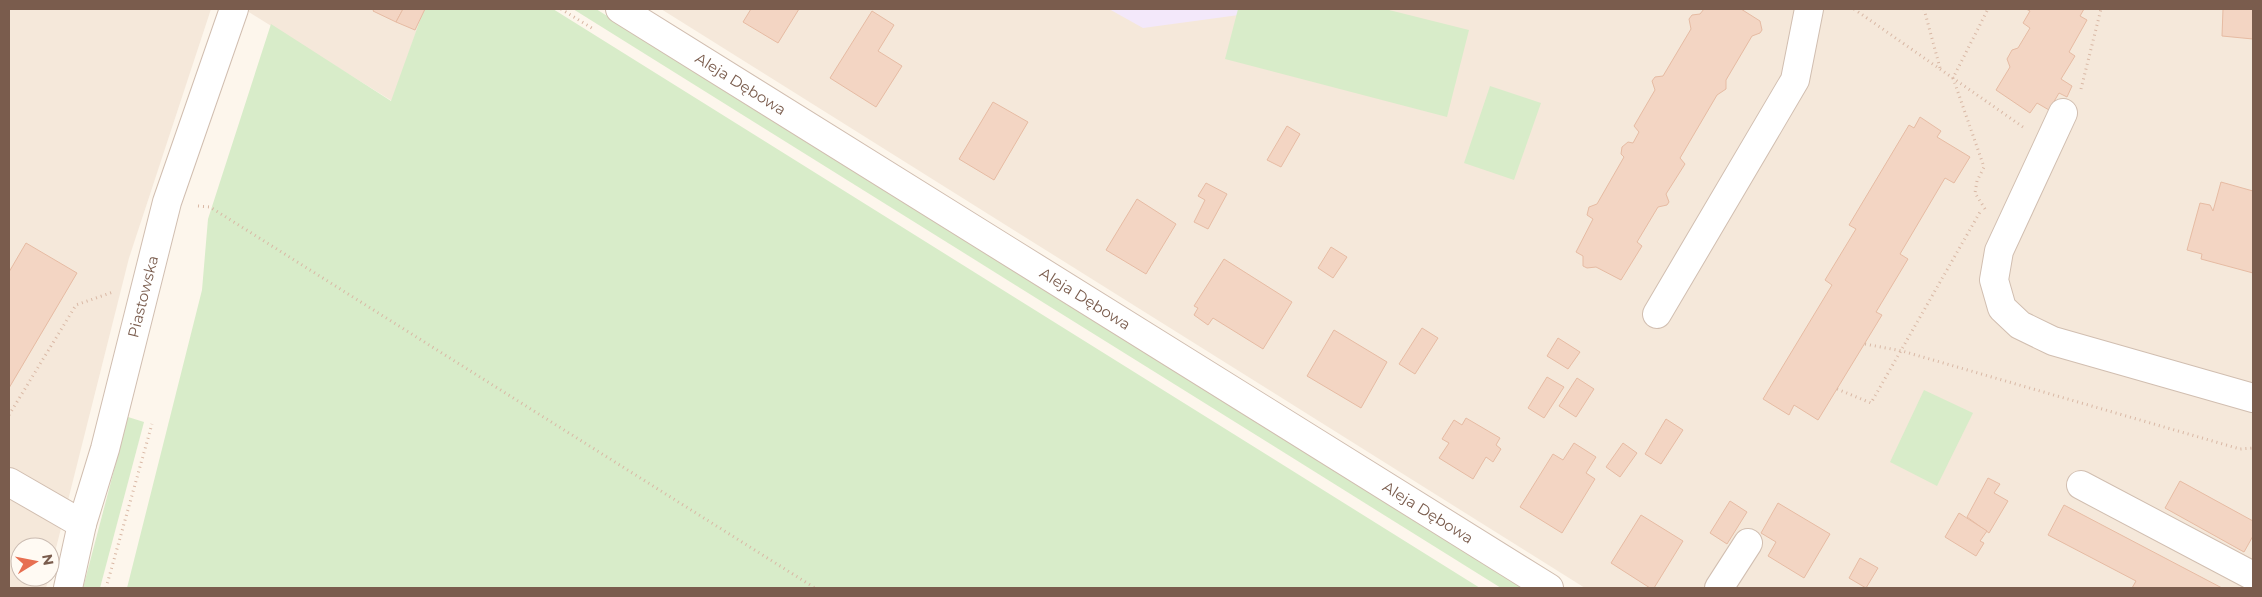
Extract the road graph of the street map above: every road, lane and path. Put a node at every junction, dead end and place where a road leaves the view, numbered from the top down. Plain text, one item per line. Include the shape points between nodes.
1 (234, 9) edge
2 (620, 9) edge
3 (1809, 9) edge
4 (1854, 9) edge
5 (1924, 9) edge
6 (1988, 9) edge
7 (2101, 9) edge
8 (1940, 69) junction
9 (1953, 78) junction
10 (2063, 113) joint
11 (2049, 144) junction
12 (167, 202) junction
13 (1983, 207) junction
14 (2012, 224) junction
15 (116, 292) dead end
16 (1657, 314) dead end
17 (1864, 344) dead end
18 (1902, 351) junction
19 (1837, 389) dead end
20 (2253, 398) edge
21 (9, 415) edge
22 (152, 424) dead end
23 (2253, 448) edge
24 (9, 482) edge
25 (2081, 485) dead end
26 (82, 524) junction
27 (1748, 543) dead end
28 (2253, 576) edge
29 (68, 588) edge
30 (106, 588) edge
31 (815, 588) edge
32 (1550, 588) edge
33 (1719, 588) edge

1 - 12 street, Piastowska
2 - 32 street, Aleja Dębowa
3 - 16 street via 1795,80
4 - 8 path
5 - 8 path
6 - 9 path
7 - 10 path via 2078,96
8 - 9 path
9 - 11 path
9 - 13 path via 1984,167 1975,193
10 - 11 street
11 - 14 street
12 - 26 street, Piastowska via 105,449
12 - 31 path via 210,207
13 - 14 path
13 - 18 path
14 - 20 street via 1999,251 1994,280 2002,308 2020,325 2053,341
15 - 21 path via 76,305
17 - 18 path
18 - 19 path via 1870,403
18 - 23 path via 2240,449
22 - 30 path
24 - 26 street
25 - 28 street
26 - 29 street, Piastowska
27 - 33 street

